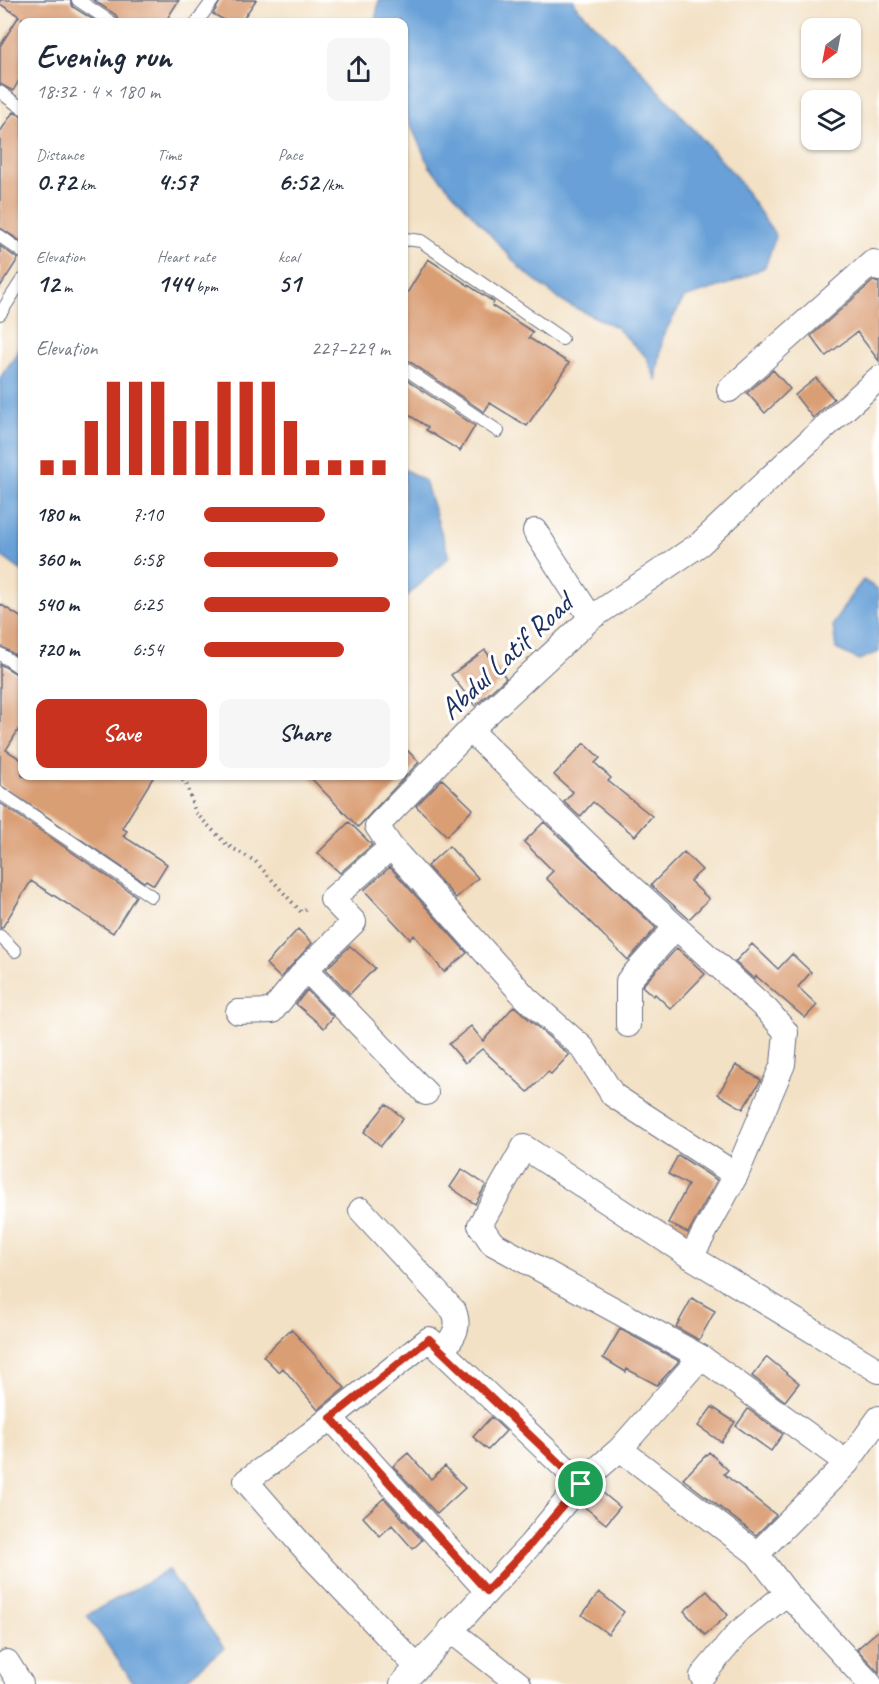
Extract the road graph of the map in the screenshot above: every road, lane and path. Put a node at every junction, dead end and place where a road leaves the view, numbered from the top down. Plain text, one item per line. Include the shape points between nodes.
1 (78, 0) edge
2 (213, 0) edge
3 (105, 18) edge
4 (200, 18) edge
5 (0, 92) edge
6 (18, 105) edge
7 (0, 236) edge
8 (408, 239) edge
9 (18, 249) edge
10 (879, 269) edge
11 (18, 286) edge
12 (0, 314) edge
13 (562, 339) dead end
14 (408, 371) edge
15 (879, 378) edge
16 (729, 390) dead end
17 (498, 431) dead end
18 (535, 531) dead end
19 (591, 618) junction
20 (0, 654) edge
21 (18, 666) edge
22 (470, 730) junction
23 (183, 780) edge
24 (0, 793) edge
25 (391, 847) junction
26 (151, 896) dead end
27 (332, 899) junction
28 (676, 927) junction
29 (0, 936) edge
30 (15, 951) dead end
31 (306, 969) junction
32 (238, 1012) dead end
33 (628, 1026) dead end
34 (426, 1093) dead end
35 (736, 1175) junction
36 (361, 1210) dead end
37 (691, 1257) junction
38 (443, 1351) junction
39 (701, 1356) junction
40 (879, 1371) edge
41 (331, 1418) junction
42 (879, 1418) edge
43 (620, 1449) junction
44 (847, 1463) junction
45 (581, 1484) junction
46 (757, 1554) junction
47 (487, 1591) junction
48 (787, 1593) junction
49 (450, 1630) junction
50 (7, 1662) dead end
51 (409, 1676) edge
52 (702, 1676) dead end
53 (21, 1684) edge
54 (519, 1684) edge
55 (531, 1684) edge
56 (538, 1684) edge
57 (870, 1684) edge

1 - 3 lane
2 - 4 lane
5 - 6 lane
7 - 9 lane
8 - 13 lane via 420,241
10 - 16 street via 873,262
11 - 12 lane
14 - 17 lane
15 - 19 street, Abdul Latif Road via 700,544
18 - 19 street
19 - 22 street, Abdul Latif Road
20 - 21 lane
22 - 25 street, Abdul Latif Road via 377,826
22 - 28 street
23 - 27 path via 195,812 227,846 255,861 301,912
24 - 26 lane
25 - 27 street
25 - 35 street, Abdul Latif Road via 526,998 582,1048 613,1095
27 - 31 street via 354,922
28 - 33 street via 628,981
28 - 35 street via 786,1032 783,1064
29 - 30 lane
31 - 32 street via 272,1011
31 - 34 street
35 - 37 street
36 - 38 street via 454,1311 458,1322 455,1333
37 - 39 street via 524,1147 480,1225 492,1243
37 - 40 street
38 - 41 street via 429,1339
38 - 45 street
39 - 43 street
39 - 44 street
41 - 47 street
41 - 51 street via 246,1481
42 - 44 street
43 - 45 street
43 - 46 street
44 - 46 street
45 - 47 street
46 - 48 street
47 - 49 street
48 - 52 street via 739,1632
48 - 57 street
49 - 51 street
49 - 54 street
50 - 53 street
55 - 56 street

